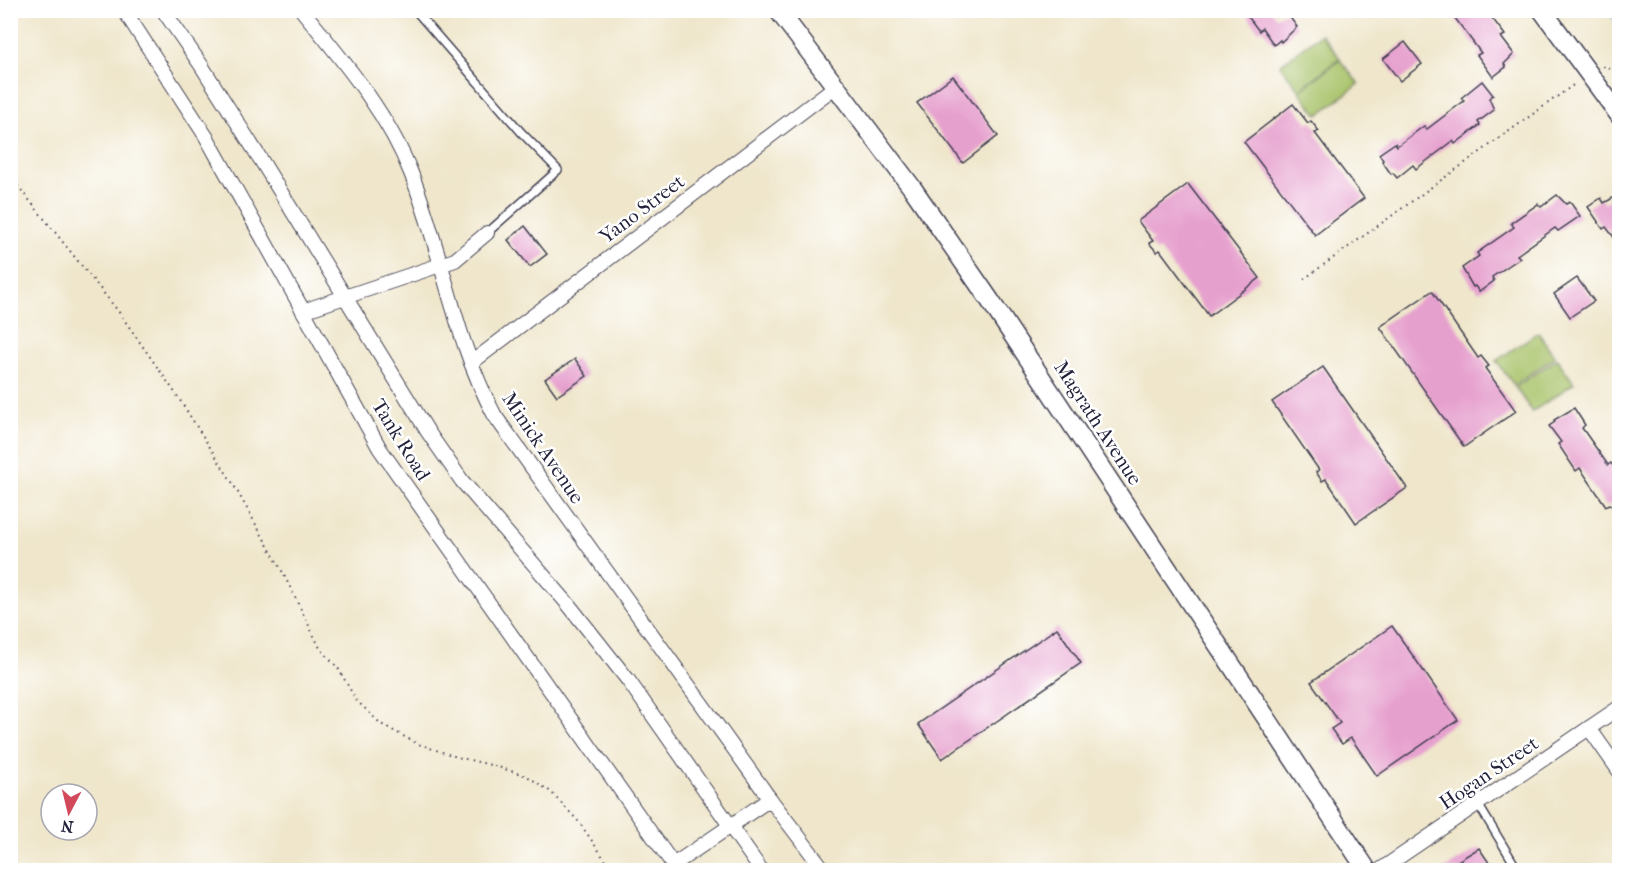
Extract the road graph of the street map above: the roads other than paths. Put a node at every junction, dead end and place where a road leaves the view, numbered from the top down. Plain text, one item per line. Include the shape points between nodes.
1 (124, 10) edge
2 (163, 10) edge
3 (302, 10) edge
4 (415, 10) edge
5 (778, 10) edge
6 (1542, 10) edge
7 (836, 86) junction
8 (1620, 116) edge
9 (487, 234) joint
10 (440, 265) junction
11 (345, 298) junction
12 (303, 311) junction
13 (471, 363) junction
14 (1620, 707) edge
15 (1589, 728) junction
16 (1620, 772) edge
17 (770, 799) junction
18 (1478, 804) junction
19 (730, 825) junction
20 (675, 868) edge
21 (761, 870) edge
22 (824, 870) edge
23 (1367, 870) edge
24 (1380, 870) edge
25 (1518, 870) edge

1 - 12 street, Tank Road via 207,138
2 - 11 street
3 - 10 street, Minick Avenue via 361,86 398,145 412,174
4 - 9 lane via 558,170
5 - 7 main road, Magrath Avenue
6 - 8 main road
7 - 13 street, Yano Street
7 - 23 main road, Magrath Avenue via 989,298
9 - 10 street via 455,260
10 - 11 street
10 - 13 street, Minick Avenue
11 - 12 street
11 - 19 street via 462,481 628,680
12 - 20 street, Tank Road via 380,449
13 - 17 street, Minick Avenue via 504,430
14 - 15 street, Hogan Street
15 - 16 street
15 - 18 street, Hogan Street
17 - 19 street
17 - 22 street, Minick Avenue
18 - 24 street, Hogan Street
18 - 25 lane
19 - 20 street
19 - 21 street

